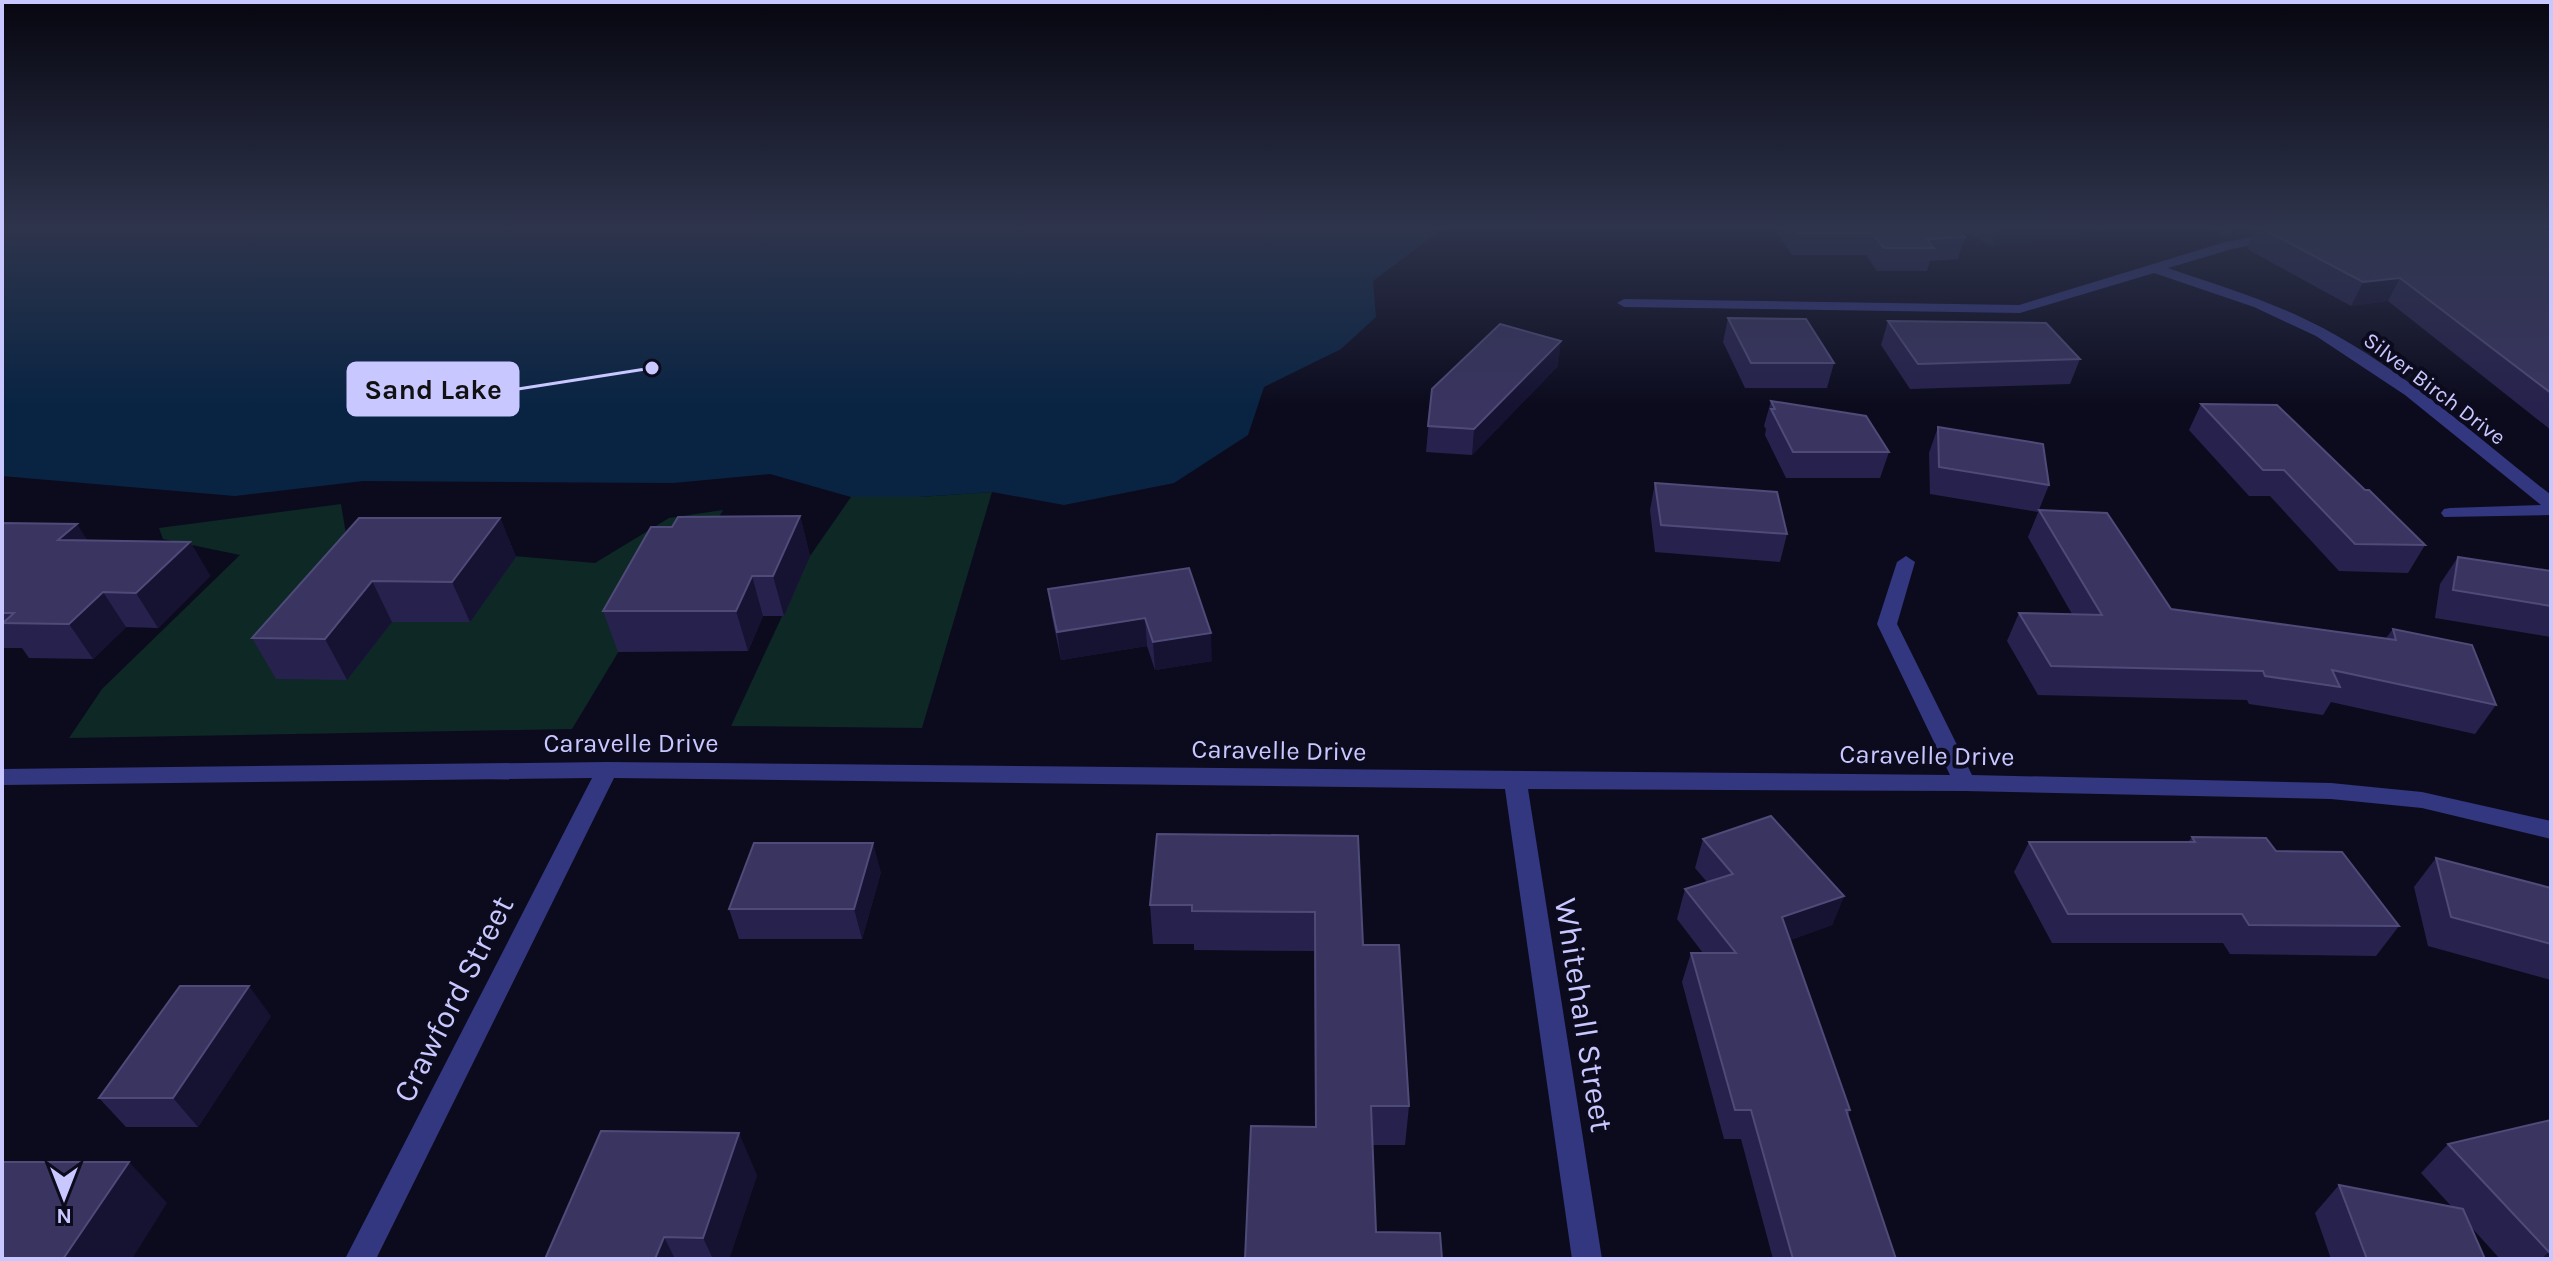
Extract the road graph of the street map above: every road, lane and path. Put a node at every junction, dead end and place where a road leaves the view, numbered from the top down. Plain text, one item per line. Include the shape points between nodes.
1 (2094, 287) edge
2 (2207, 287) edge
3 (1624, 303) dead end
4 (2551, 504) edge
5 (2551, 510) edge
6 (2450, 513) dead end
7 (1906, 562) dead end
8 (607, 770) junction
9 (2, 777) edge
10 (1515, 781) junction
11 (1965, 783) junction
12 (2551, 830) edge
13 (360, 1259) edge
14 (1587, 1259) edge

1 - 3 street via 2020,309
2 - 4 street, Silver Birch Drive via 2318,331 2357,355
5 - 6 street
7 - 11 street via 1887,624
8 - 9 street, Caravelle Drive
8 - 10 street, Caravelle Drive
8 - 13 street, Crawford Street
10 - 11 street, Caravelle Drive
10 - 14 street, Whitehall Street
11 - 12 street, Caravelle Drive via 2331,791 2422,800

